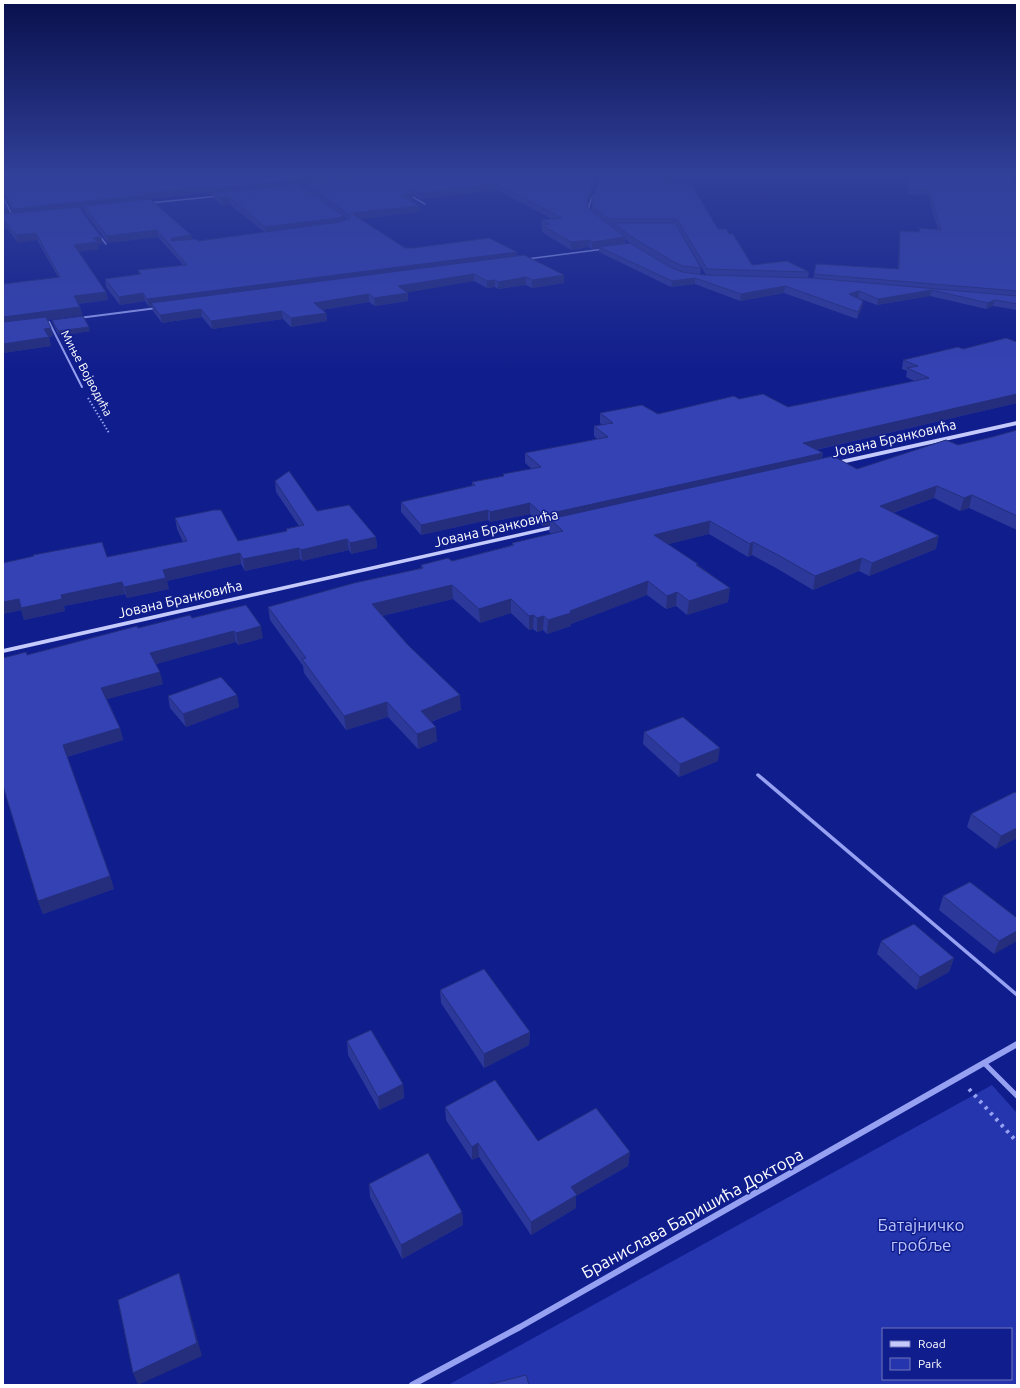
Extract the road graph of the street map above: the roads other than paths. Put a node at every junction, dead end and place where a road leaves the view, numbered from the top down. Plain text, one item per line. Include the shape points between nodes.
1 (103, 241) edge
2 (106, 244) edge
3 (607, 249) edge
4 (522, 260) edge
5 (160, 307) edge
6 (73, 319) edge
7 (42, 323) edge
8 (82, 387) road end
9 (1017, 423) edge
10 (825, 466) edge
11 (564, 526) edge
12 (3, 651) edge
13 (758, 775) dead end
14 (1017, 995) edge
15 (1017, 1044) edge
16 (984, 1063) junction
17 (1017, 1096) edge
18 (412, 1385) edge

1 - 2 street
3 - 4 street
5 - 6 street
7 - 8 street, Миње Војводића via 49,322
9 - 10 main road, Јована Бранковића
11 - 12 main road, Јована Бранковића
13 - 14 lane
15 - 16 street, Бранислава Баришића Доктора
16 - 17 lane
16 - 18 street, Бранислава Баришића Доктора via 527,1323

